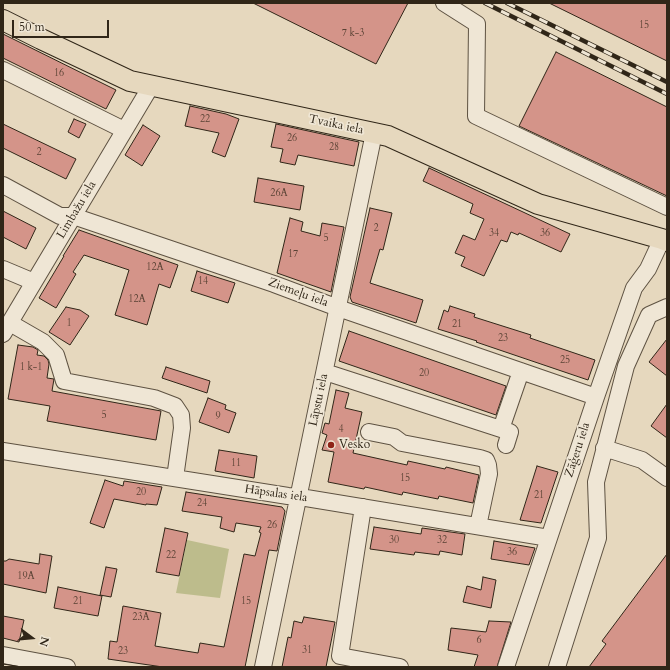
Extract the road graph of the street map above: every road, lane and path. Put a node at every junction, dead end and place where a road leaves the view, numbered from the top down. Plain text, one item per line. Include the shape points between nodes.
1 (444, 3) edge
2 (3, 20) edge
3 (3, 70) edge
4 (150, 86) junction
5 (124, 130) junction
6 (374, 133) junction
7 (3, 185) edge
8 (667, 208) edge
9 (73, 216) junction
10 (664, 240) edge
11 (3, 269) edge
12 (34, 282) junction
13 (667, 307) edge
14 (338, 308) junction
15 (6, 329) edge
16 (521, 371) junction
17 (325, 372) junction
18 (596, 397) junction
19 (501, 429) junction
20 (369, 432) dead end
21 (506, 444) dead end
22 (604, 448) junction
23 (3, 451) edge
24 (175, 478) junction
25 (667, 478) edge
26 (300, 497) junction
27 (364, 507) junction
28 (478, 526) junction
29 (548, 538) junction
30 (3, 655) edge
31 (67, 667) edge
32 (263, 667) edge
33 (400, 667) edge
34 (506, 667) edge
35 (557, 667) edge

1 - 8 street via 477,24 476,116
2 - 4 main road, Tvaika iela via 116,75
3 - 5 street
4 - 5 street, Limbažu iela
4 - 6 main road, Tvaika iela
5 - 9 street, Limbažu iela
6 - 10 main road, Tvaika iela via 388,136 538,204
6 - 14 street, Lāpstu iela
7 - 9 street, Ziemeļu iela via 60,216
9 - 12 street, Limbažu iela
9 - 14 street, Ziemeļu iela
10 - 18 street, Zāģeru iela via 634,288
11 - 12 street
12 - 15 street, Limbažu iela
13 - 22 street via 649,315 626,366
14 - 16 street, Ziemeļu iela
14 - 17 street, Lāpstu iela
15 - 24 street via 43,342 56,355 64,381 154,398 175,406 181,415 182,428
16 - 18 street, Ziemeļu iela
16 - 19 street
17 - 19 street
17 - 26 street, Lāpstu iela
18 - 29 street, Zāģeru iela
19 - 21 street via 510,432
20 - 28 street via 394,437 402,443 486,460 489,474
22 - 25 street via 642,460
22 - 35 street via 596,482 598,538
23 - 24 street, Hāpsalas iela
24 - 26 street, Hāpsalas iela
26 - 27 street, Hāpsalas iela
26 - 32 street, Lāpstu iela
27 - 28 street, Hāpsalas iela
27 - 33 street via 340,656
28 - 29 street, Hāpsalas iela
29 - 34 street, Zāģeru iela
30 - 31 street

